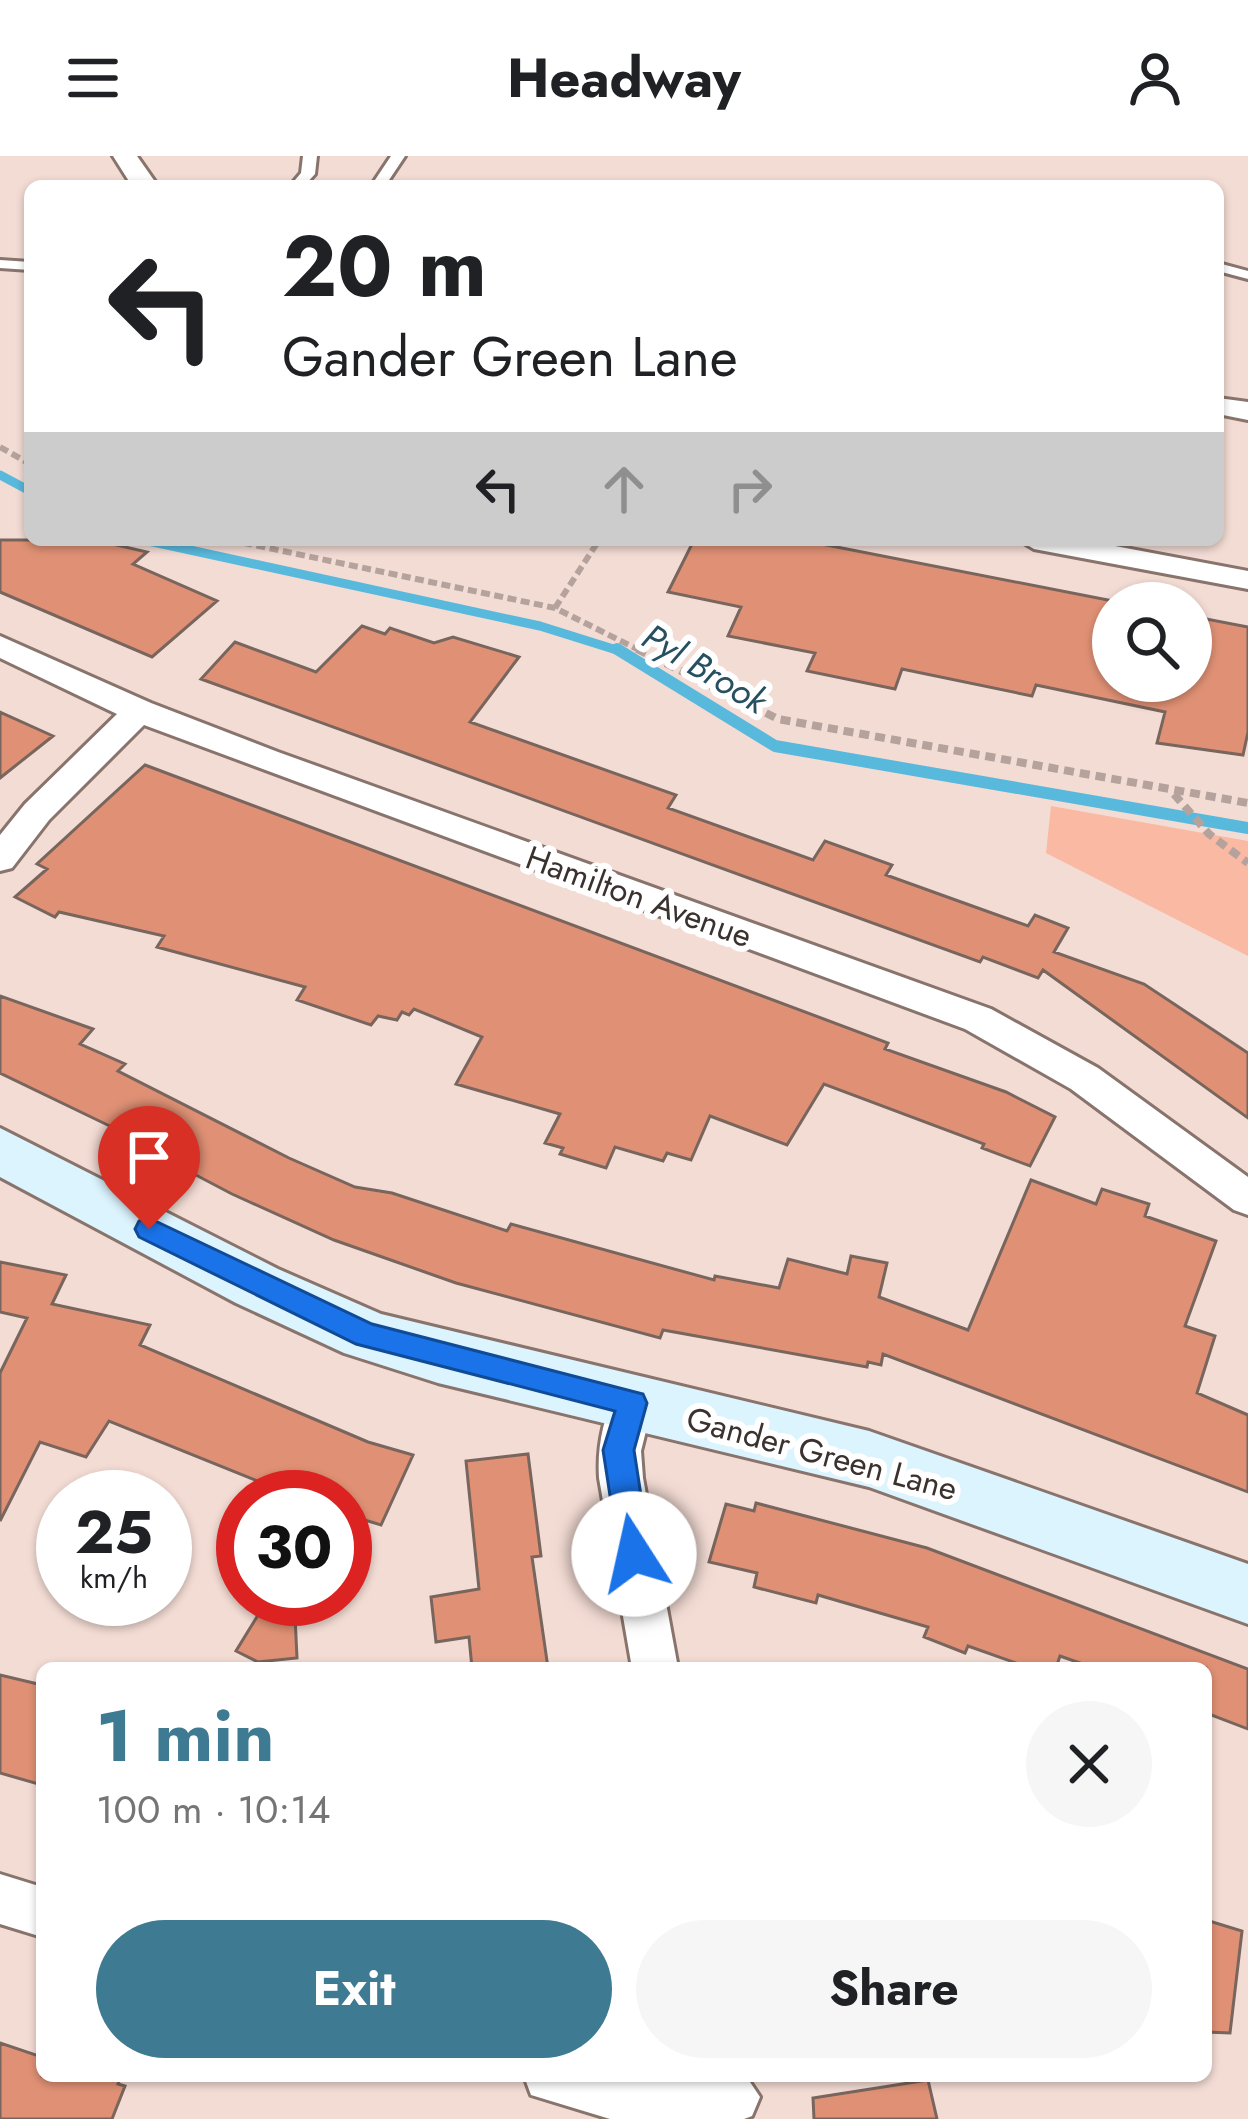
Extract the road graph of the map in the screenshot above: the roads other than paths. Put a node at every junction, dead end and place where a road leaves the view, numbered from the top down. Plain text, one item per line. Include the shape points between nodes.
1 (1066, 546) edge
2 (1248, 580) edge
3 (0, 646) edge
4 (139, 711) junction
5 (3, 849) edge
6 (0, 1150) edge
7 (1248, 1198) edge
8 (632, 1403) junction
9 (1248, 1594) edge
10 (654, 1662) edge
11 (0, 1898) edge
12 (36, 1910) edge
13 (572, 2082) edge
14 (733, 2097) edge

1 - 2 street
3 - 4 street, Hamilton Avenue
4 - 5 street
4 - 7 street, Hamilton Avenue via 978,1019 1073,1070
6 - 8 street, Gander Green Lane via 366,1335
8 - 9 street, Gander Green Lane via 928,1477
8 - 10 street via 619,1450 621,1478
11 - 12 street
13 - 14 street via 687,2106

